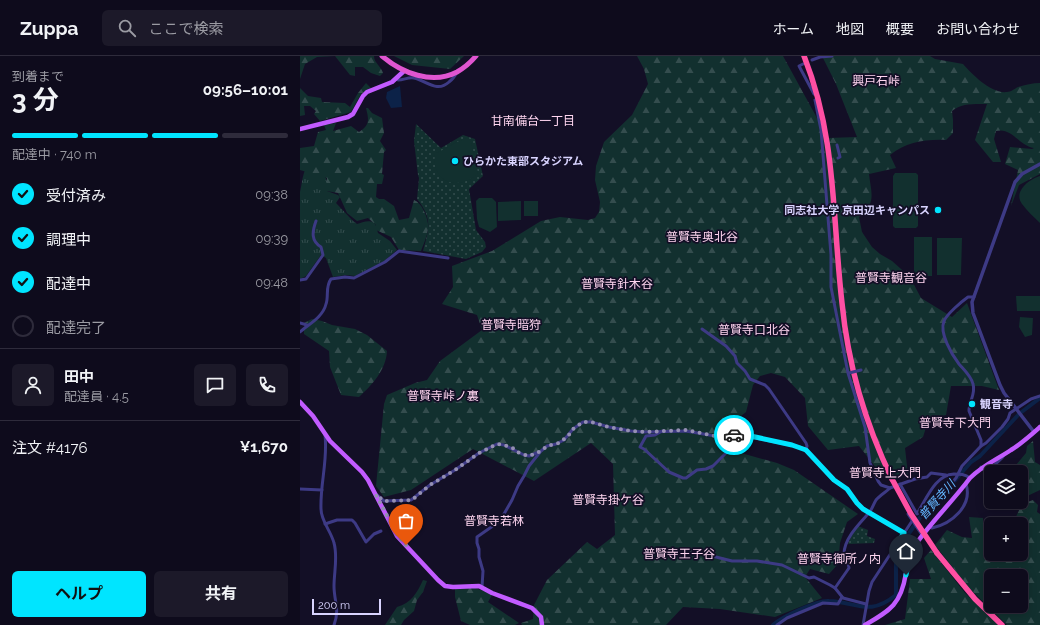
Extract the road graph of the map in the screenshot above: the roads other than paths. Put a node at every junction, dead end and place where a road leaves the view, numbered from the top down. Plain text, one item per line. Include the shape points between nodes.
1 (382, 56) edge
2 (476, 56) edge
3 (805, 56) edge
4 (820, 56) edge
5 (832, 56) edge
6 (812, 60) dead end
7 (803, 64) dead end
8 (404, 70) junction
9 (457, 72) junction
10 (396, 78) junction
11 (300, 129) edge
12 (837, 145) dead end
13 (838, 158) dead end
14 (1040, 164) edge
15 (316, 221) dead end
16 (448, 258) dead end
17 (300, 280) edge
18 (974, 297) junction
19 (300, 323) edge
20 (307, 325) junction
21 (702, 329) dead end
22 (300, 332) edge
23 (861, 370) dead end
24 (848, 373) junction
25 (1040, 396) edge
26 (300, 402) edge
27 (1016, 409) junction
28 (1040, 427) edge
29 (662, 432) junction
30 (1034, 432) junction
31 (325, 435) junction
32 (736, 435) junction
33 (981, 446) junction
34 (806, 450) junction
35 (541, 451) junction
36 (1004, 454) junction
37 (994, 465) edge
38 (981, 467) junction
39 (984, 470) edge
40 (958, 474) junction
41 (946, 475) junction
42 (968, 476) junction
43 (900, 484) junction
44 (966, 484) junction
45 (892, 487) junction
46 (300, 489) edge
47 (322, 490) junction
48 (376, 495) junction
49 (869, 513) junction
50 (917, 514) junction
51 (912, 522) junction
52 (325, 524) junction
53 (929, 527) junction
54 (381, 531) dead end
55 (904, 533) junction
56 (922, 536) junction
57 (898, 542) junction
58 (911, 552) junction
59 (712, 556) dead end
60 (482, 588) junction
61 (835, 588) junction
62 (841, 598) junction
63 (866, 606) junction
64 (334, 625) edge
65 (542, 625) edge
66 (777, 625) edge
67 (864, 625) edge
68 (1003, 625) edge

1 - 8 highway
2 - 9 highway
3 - 68 highway, bridge via 829,147 842,302 849,356 861,404 880,453 911,514 937,553 968,590
4 - 5 street
4 - 6 street
7 - 24 street via 799,66 813,92 821,130 832,287
8 - 9 highway via 431,78
8 - 10 main road
9 - 10 street via 452,80 440,87 415,79
10 - 11 main road via 367,92 353,114 348,117
12 - 13 street via 840,157
14 - 18 street via 1022,174 1015,182
15 - 17 street via 312,236 321,247 323,255 306,279
16 - 20 street via 399,251 385,262 354,278 331,279 324,309 310,325
18 - 27 street via 973,313 1000,385
18 - 33 street via 962,301 948,315 943,325 944,336 952,356 973,382 974,393 969,411
19 - 20 street
20 - 22 street
21 - 34 street via 726,346 750,378 769,389 808,446
23 - 24 street, bridge
24 - 45 street via 865,427 870,463 881,485
25 - 27 street
26 - 31 main road
27 - 30 street
27 - 33 street via 1010,413 1002,427
28 - 30 main road
29 - 32 street via 686,430 715,436
29 - 32 street via 646,436 640,447 669,472 683,478 697,470 713,466 737,442
29 - 35 street via 631,431 583,422 564,440
30 - 36 main road
31 - 47 street via 326,456
31 - 48 main road via 362,472
32 - 34 street via 746,435
33 - 40 street
34 - 49 street
35 - 48 street via 529,456 497,444 430,485 412,500 384,501
35 - 60 street via 529,466 500,522 476,539 483,571
36 - 37 street
36 - 38 main road
38 - 39 street
38 - 42 main road
40 - 41 street
40 - 42 street
40 - 50 street via 949,486
41 - 43 street via 931,474
41 - 50 street via 936,484
42 - 44 main road
43 - 45 street
43 - 50 street
44 - 53 main road
44 - 53 street via 966,497 960,513 946,524
45 - 49 street via 876,501
45 - 51 street
46 - 47 street
47 - 52 street via 321,514
48 - 60 main road via 398,536 430,573 445,586
49 - 55 street
49 - 61 street via 851,533 844,552 849,568
50 - 51 street
51 - 55 street
51 - 56 street, bridge
52 - 54 street via 337,520 352,520 366,542
52 - 64 street via 335,549 334,588 338,612
53 - 56 main road
55 - 57 street
56 - 58 main road
57 - 58 street
57 - 63 street via 872,582
58 - 67 main road via 902,592 896,603 881,616
59 - 61 street via 732,561 782,565
60 - 65 main road via 532,608 541,617
61 - 62 street
62 - 63 street
62 - 66 street via 839,604 823,603 793,615
63 - 67 street

